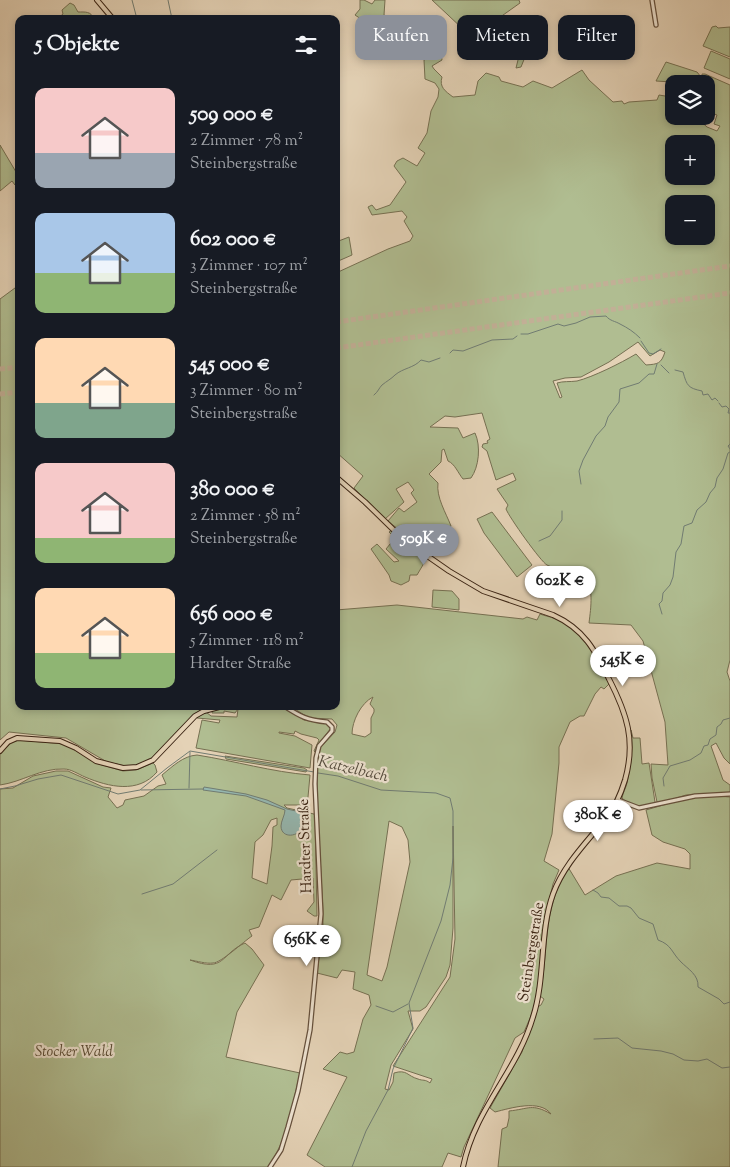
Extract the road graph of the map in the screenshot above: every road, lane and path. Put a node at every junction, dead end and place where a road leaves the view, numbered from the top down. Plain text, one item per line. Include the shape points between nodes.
1 (97, 0) edge
2 (652, 0) edge
3 (110, 15) edge
4 (656, 25) dead end
5 (340, 480) edge
6 (208, 710) edge
7 (290, 710) edge
8 (0, 751) edge
9 (730, 794) edge
10 (618, 800) junction
11 (270, 1167) edge
12 (463, 1167) edge

1 - 3 main road
2 - 4 street
5 - 10 main road, Steinbergstraße via 403,538 449,571 483,591 564,620 583,635 596,652 628,723 630,757
6 - 8 main road via 195,716 153,760 136,768 96,761 60,741 17,738
7 - 11 street, Hardter Straße via 303,718 327,722 332,731 319,746 316,769 321,914 311,1022 288,1127 281,1150
9 - 10 street via 696,796 639,808
10 - 12 main road, Steinbergstraße via 568,865 553,893 546,920 542,976 533,1018 521,1048 477,1123

